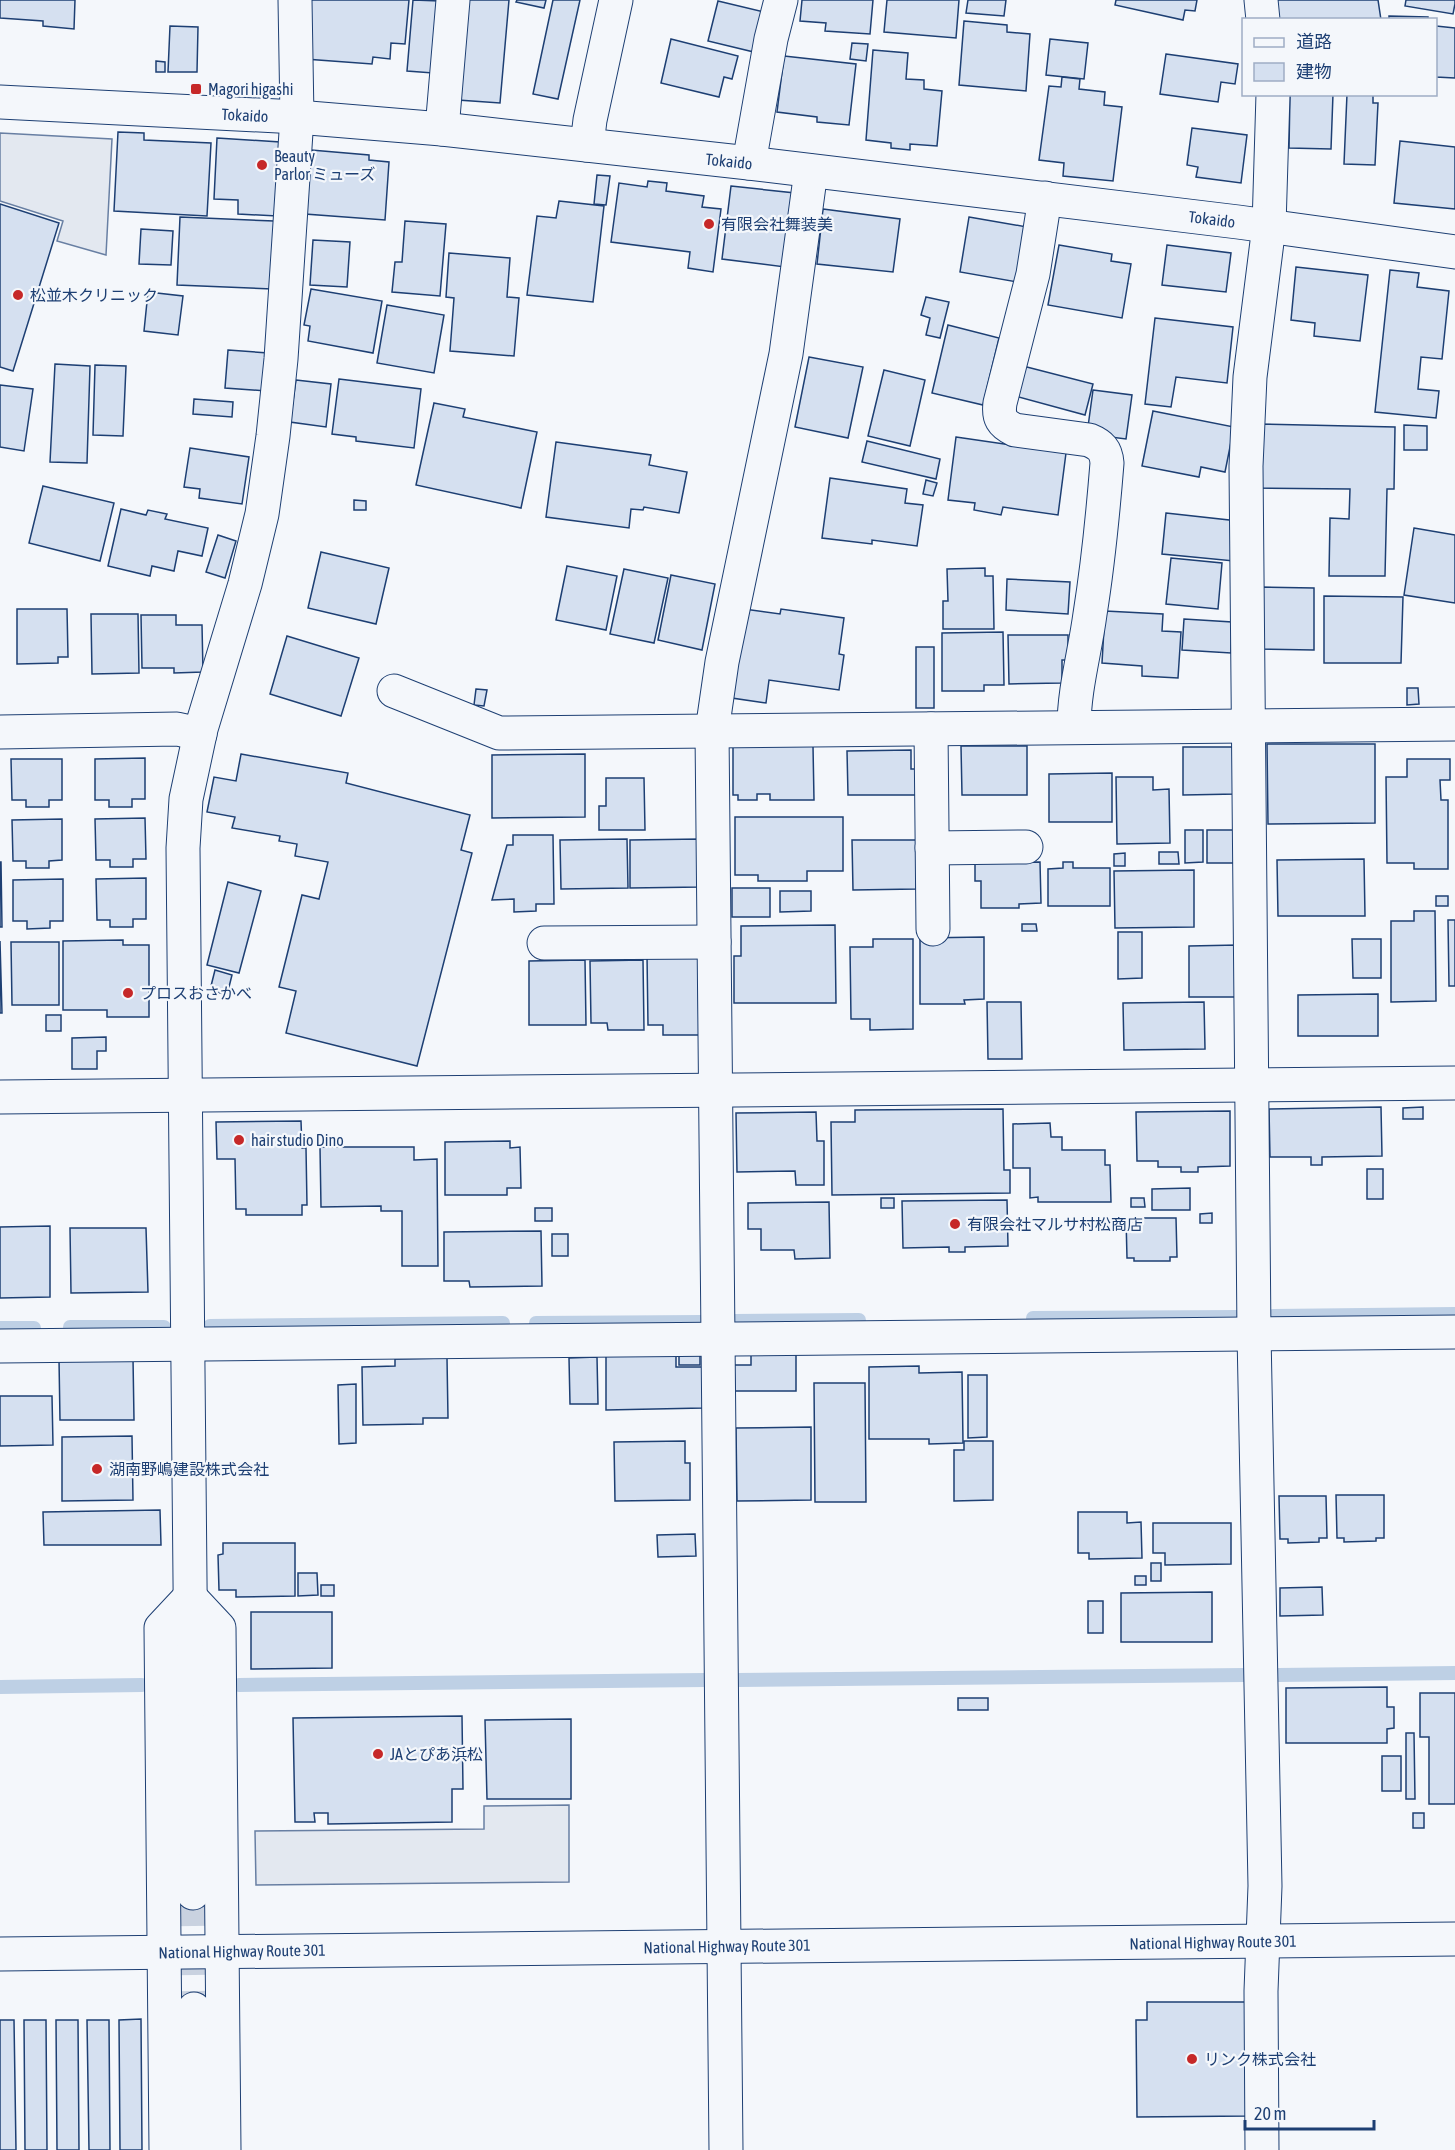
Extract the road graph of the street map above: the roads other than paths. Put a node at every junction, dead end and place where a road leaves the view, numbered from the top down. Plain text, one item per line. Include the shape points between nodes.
1 (295, 0) edge
2 (453, 0) edge
3 (616, 0) edge
4 (781, 0) edge
5 (1261, 0) edge
6 (1263, 18) edge
7 (1273, 96) edge
8 (0, 102) edge
9 (297, 117) junction
10 (442, 129) junction
11 (587, 145) junction
12 (749, 163) junction
13 (811, 171) junction
14 (1045, 198) junction
15 (1269, 226) junction
16 (1455, 252) edge
17 (394, 691) dead end
18 (1455, 724) edge
19 (1248, 726) junction
20 (1074, 727) junction
21 (931, 729) junction
22 (712, 731) junction
23 (0, 732) edge
24 (200, 734) junction
25 (1026, 847) dead end
26 (932, 848) junction
27 (933, 929) dead end
28 (714, 942) junction
29 (544, 943) dead end
30 (1455, 1083) edge
31 (1252, 1085) junction
32 (716, 1090) junction
33 (185, 1095) junction
34 (0, 1097) edge
35 (1455, 1332) edge
36 (1254, 1334) junction
37 (718, 1339) junction
38 (187, 1344) junction
39 (0, 1346) edge
40 (190, 1597) junction
41 (193, 1893) tunnel mouth
42 (1455, 1939) edge
43 (1263, 1941) junction
44 (724, 1946) junction
45 (164, 1952) junction
46 (222, 1952) junction
47 (0, 1954) edge
48 (194, 2009) tunnel mouth
49 (166, 2150) edge
50 (195, 2150) edge
51 (224, 2150) edge
52 (726, 2150) edge
53 (1262, 2150) edge

1 - 9 main road
2 - 10 main road
3 - 11 main road
4 - 12 main road
5 - 6 main road
7 - 15 main road
8 - 9 main road, Tokaido
9 - 10 main road, Tokaido
9 - 24 main road via 281,359 262,514
10 - 11 main road, Tokaido
11 - 12 main road, Tokaido
12 - 13 main road, Tokaido
13 - 14 main road, Tokaido
13 - 22 main road via 786,354 722,662
14 - 15 main road, Tokaido
14 - 20 main road via 1033,274 998,414 1004,425 1015,430 1089,440 1106,452 1099,548 1074,705
15 - 16 main road, Tokaido
15 - 19 main road via 1247,422
17 - 22 main road via 499,733
18 - 19 main road
19 - 20 main road
19 - 31 main road
20 - 21 main road
21 - 22 main road
21 - 26 main road
22 - 28 main road
23 - 24 main road via 177,729
24 - 33 main road via 186,799 183,848
25 - 26 main road
26 - 27 main road
28 - 29 main road
28 - 32 main road
30 - 31 main road
31 - 32 main road
31 - 36 main road
32 - 33 main road
32 - 37 main road
33 - 34 main road
33 - 38 main road
35 - 36 main road
36 - 37 main road
36 - 43 main road
37 - 38 main road
37 - 44 main road
38 - 39 main road
38 - 40 main road
40 - 41 main road
40 - 45 main road via 161,1628
40 - 46 main road via 219,1628
42 - 43 main road, National Highway Route 301
43 - 44 main road, National Highway Route 301
43 - 53 main road
44 - 46 main road, National Highway Route 301
44 - 52 main road
45 - 46 main road, National Highway Route 301
45 - 47 main road, National Highway Route 301
45 - 49 main road
46 - 51 main road
48 - 50 main road

